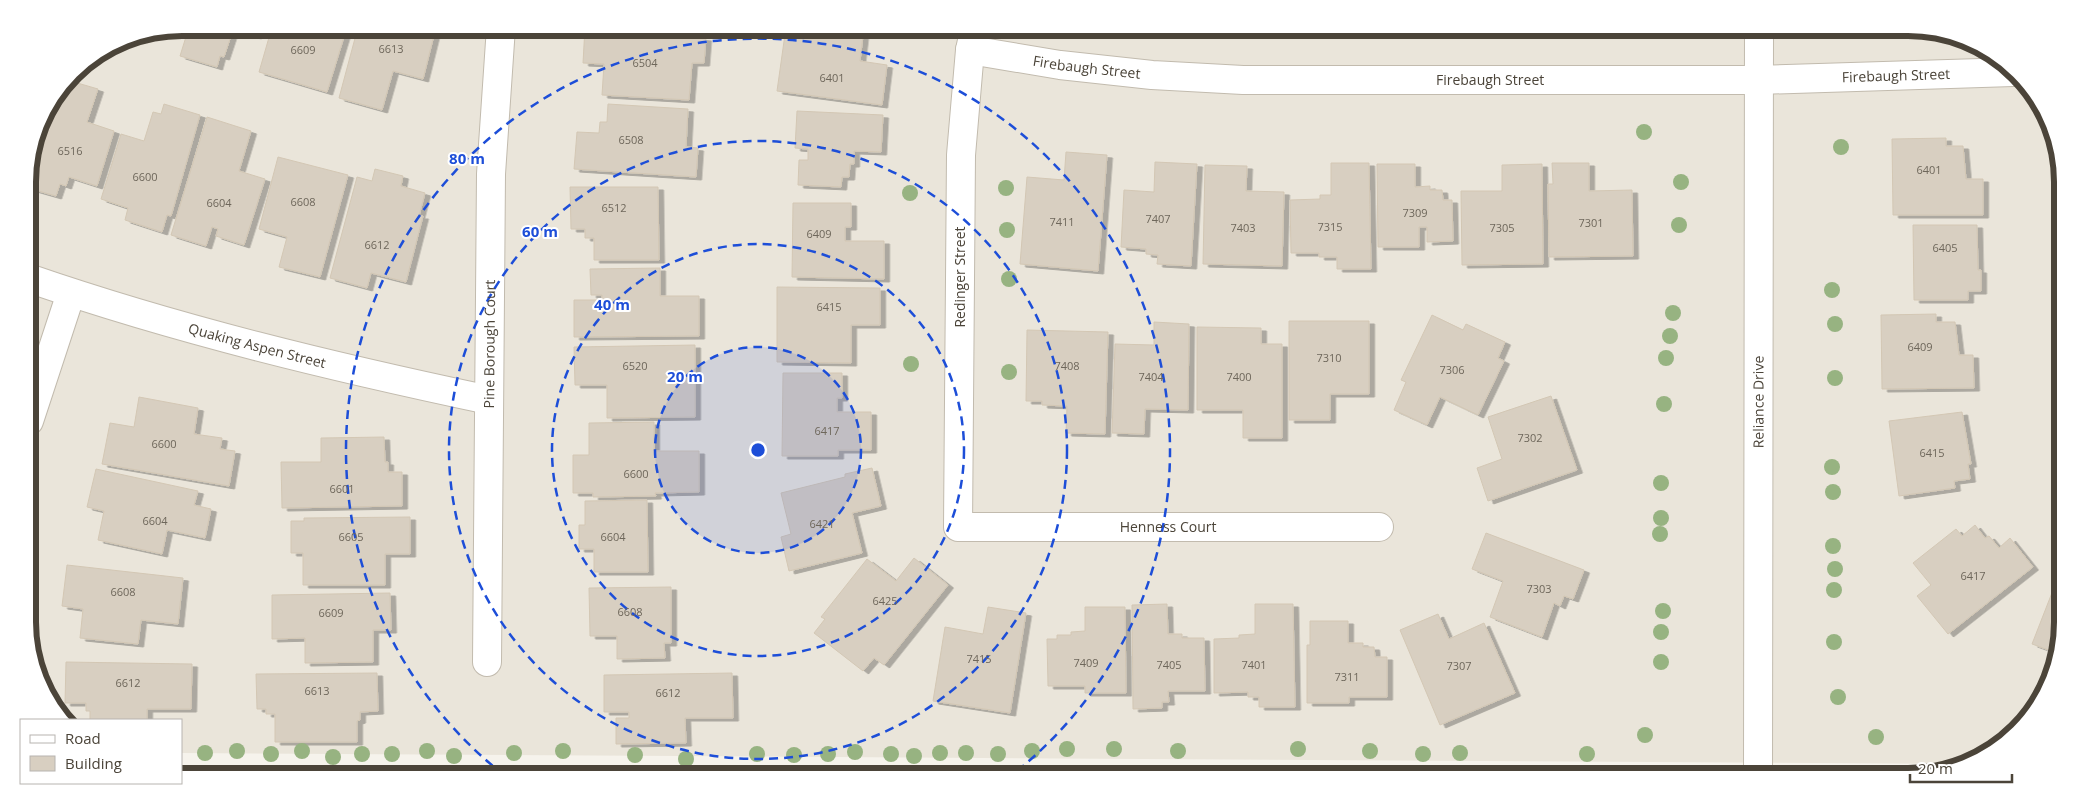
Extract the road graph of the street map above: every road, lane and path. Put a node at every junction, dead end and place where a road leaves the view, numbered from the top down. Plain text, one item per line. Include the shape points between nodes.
1 (501, 36) edge
2 (1759, 36) edge
3 (972, 39) edge
4 (2003, 72) edge
5 (1758, 80) junction
6 (37, 281) edge
7 (71, 293) junction
8 (36, 398) edge
9 (489, 400) junction
10 (958, 527) joint
11 (1379, 527) dead end
12 (487, 662) dead end
13 (1758, 767) edge

1 - 9 street, Pine Borough Court via 491,174
2 - 5 street, Reliance Drive
3 - 5 street, Firebaugh Street via 1069,66 1243,80
3 - 10 street, Redinger Street via 960,155
4 - 5 street, Firebaugh Street
5 - 13 street, Reliance Drive
6 - 7 street, Quaking Aspen Street
7 - 8 street
7 - 9 street, Quaking Aspen Street via 236,342
9 - 12 street, Pine Borough Court
10 - 11 street, Henness Court

